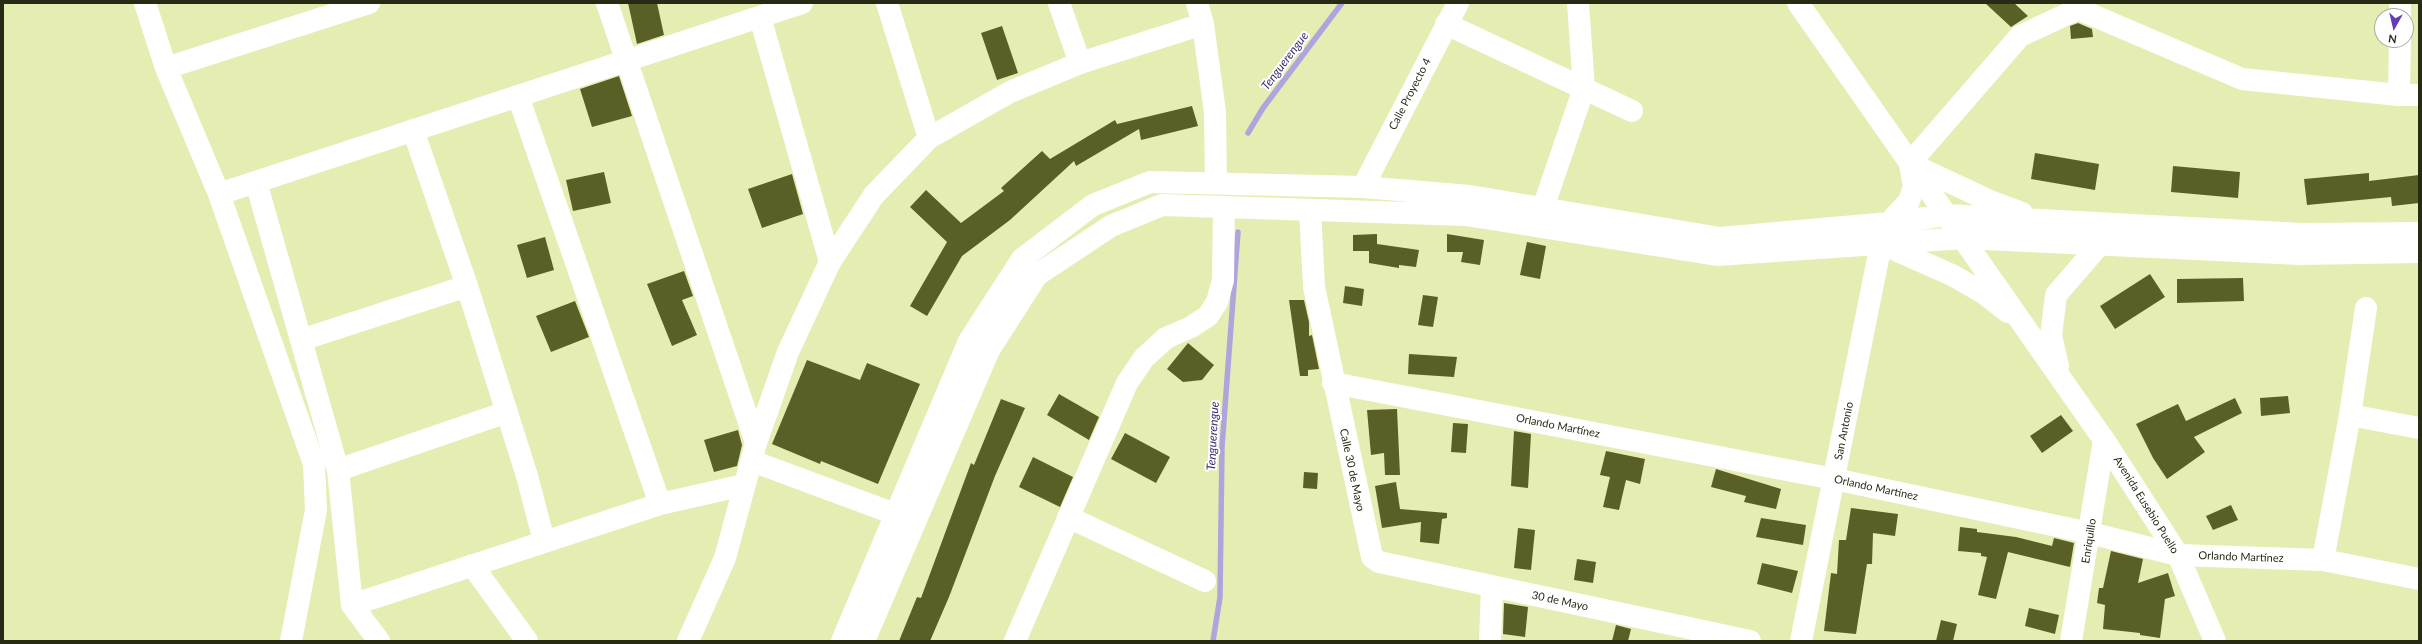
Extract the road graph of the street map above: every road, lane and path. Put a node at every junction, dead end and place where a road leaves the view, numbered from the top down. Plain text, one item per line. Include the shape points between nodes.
1 (145, 3) edge
2 (368, 3) edge
3 (607, 3) edge
4 (802, 3) edge
5 (887, 3) edge
6 (1059, 3) edge
7 (1196, 3) edge
8 (1458, 3) edge
9 (1578, 3) edge
10 (1798, 3) edge
11 (2080, 6) edge
12 (760, 17) junction
13 (1203, 24) junction
14 (1446, 24) junction
15 (2401, 48) edge
16 (626, 60) junction
17 (1080, 63) junction
18 (166, 68) junction
19 (1584, 88) junction
20 (2409, 95) edge
21 (518, 96) junction
22 (1632, 111) dead end
23 (414, 130) junction
24 (929, 138) junction
25 (1910, 163) junction
26 (256, 182) junction
27 (1216, 183) junction
28 (1362, 187) junction
29 (219, 194) junction
30 (1224, 207) junction
31 (1543, 208) junction
32 (1310, 210) junction
33 (1947, 216) junction
34 (2045, 221) junction
35 (1890, 223) junction
36 (2419, 233) edge
37 (1964, 238) junction
38 (1881, 244) junction
39 (2100, 244) junction
40 (2419, 252) edge
41 (830, 262) junction
42 (467, 286) junction
43 (2366, 308) dead end
44 (2025, 326) junction
45 (301, 340) junction
46 (2060, 377) junction
47 (1334, 383) junction
48 (507, 412) junction
49 (2350, 415) junction
50 (2419, 428) edge
51 (2104, 440) junction
52 (754, 452) junction
53 (338, 470) junction
54 (1834, 480) junction
55 (744, 485) junction
56 (660, 504) junction
57 (905, 517) junction
58 (1068, 517) junction
59 (2090, 533) junction
60 (544, 541) junction
61 (2178, 555) junction
62 (1372, 557) joint
63 (2323, 560) junction
64 (472, 565) junction
65 (2419, 579) edge
66 (1205, 581) dead end
67 (1492, 587) junction
68 (352, 604) junction
69 (291, 641) edge
70 (379, 641) edge
71 (526, 641) edge
72 (688, 641) edge
73 (842, 641) edge
74 (864, 641) edge
75 (1016, 641) edge
76 (1490, 641) edge
77 (1750, 641) edge
78 (1801, 641) edge
79 (2071, 641) edge
80 (2215, 641) edge

1 - 18 street
2 - 18 street
3 - 16 street
4 - 12 street
5 - 24 street
6 - 17 street
7 - 13 street
8 - 14 street, Calle Proyecto 4
9 - 19 street
10 - 25 street, Avenida Eusebio Puello
11 - 20 street via 2242,79
11 - 25 street via 2020,36
12 - 16 street
12 - 41 street
13 - 17 street
13 - 27 street via 1215,112
14 - 19 street
14 - 28 street, Calle Proyecto 4
15 - 20 street
16 - 21 street
16 - 52 street
17 - 24 street via 1010,92
18 - 29 street
19 - 22 street
19 - 31 street
21 - 23 street
21 - 56 street
23 - 26 street
23 - 42 street
24 - 41 street via 874,195
25 - 33 street, Avenida Eusebio Puello
25 - 34 street via 1990,201
25 - 35 street via 1914,187 1909,201
26 - 29 street
26 - 45 street
27 - 28 street
27 - 57 street via 1150,182 1093,205 1022,259 969,341
28 - 31 street via 1470,196
29 - 69 street via 314,464 316,510
30 - 32 street
30 - 57 street via 1162,205 1110,226 1038,275 989,350
30 - 58 street via 1223,280 1217,302 1208,316 1166,338 1144,358 1127,383
31 - 35 street via 1720,238
32 - 38 street via 1466,215 1717,255
32 - 47 street, Calle 30 de Mayo via 1314,287
33 - 34 street
33 - 35 street
33 - 37 street, Avenida Eusebio Puello
34 - 36 street via 2302,234
37 - 38 street
37 - 39 street
37 - 44 street, Avenida Eusebio Puello
38 - 44 street via 1952,275 1985,294
38 - 54 street, San Antonio
39 - 40 street via 2300,254
39 - 46 street via 2056,295 2051,336
41 - 52 street via 788,352
42 - 45 street
42 - 48 street
43 - 49 street
44 - 46 street, Avenida Eusebio Puello
45 - 53 street
46 - 51 street, Avenida Eusebio Puello
47 - 54 street, Orlando Martínez
47 - 62 street, Calle 30 de Mayo
48 - 53 street
48 - 60 street
49 - 50 street
49 - 63 street
51 - 59 street, Enriquillo
51 - 61 street, Avenida Eusebio Puello
52 - 55 street
52 - 57 street
53 - 68 street
54 - 59 street, Orlando Martínez
54 - 78 street, San Antonio
55 - 56 street
55 - 72 street via 725,558
56 - 60 street
57 - 73 street
57 - 74 street
58 - 66 street
58 - 75 street
59 - 61 street, Orlando Martínez
59 - 79 street, Enriquillo
60 - 64 street
61 - 63 street, Orlando Martínez
61 - 80 street, Avenida Eusebio Puello
62 - 67 street, 30 de Mayo via 1379,562
63 - 65 street, Orlando Martínez
64 - 68 street
64 - 71 street
67 - 76 street
67 - 77 street, 30 de Mayo
68 - 70 street

